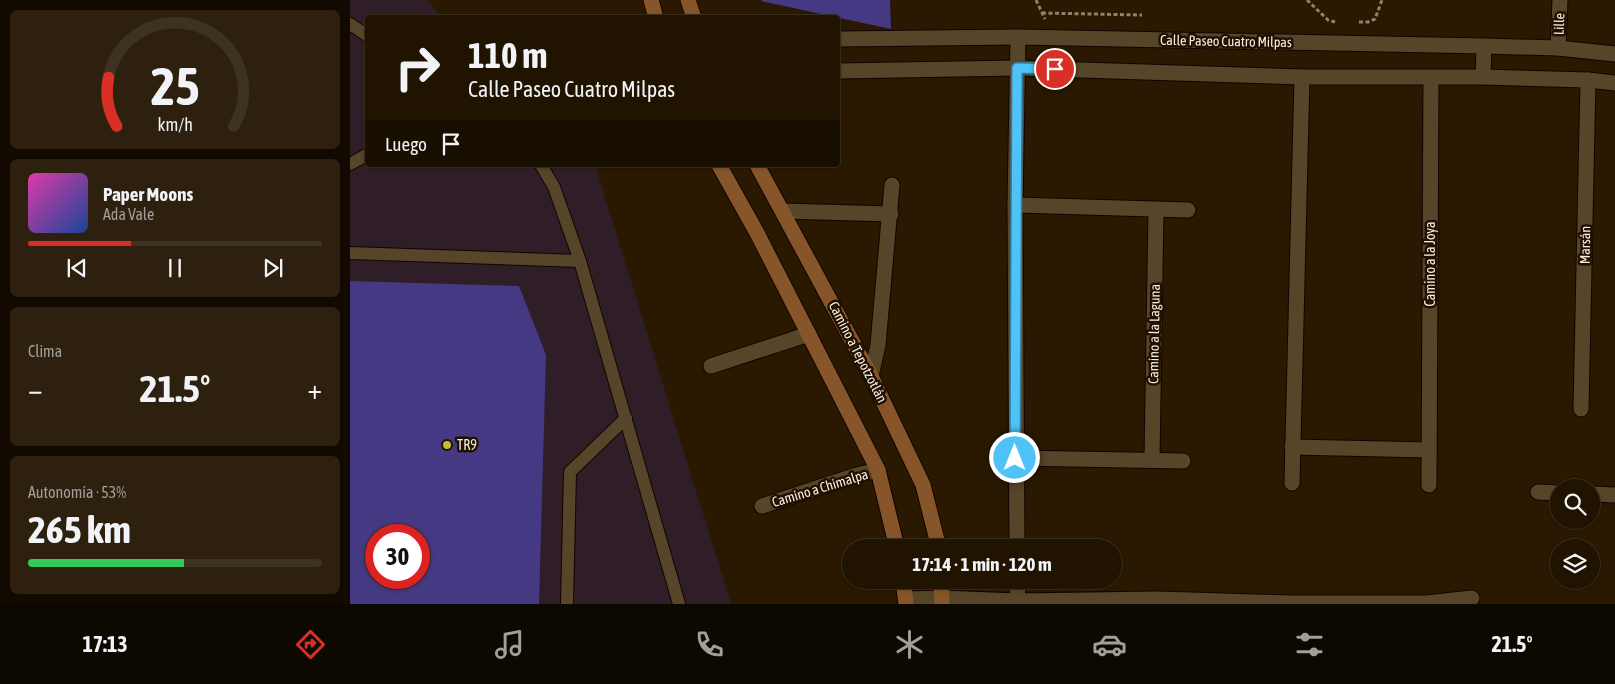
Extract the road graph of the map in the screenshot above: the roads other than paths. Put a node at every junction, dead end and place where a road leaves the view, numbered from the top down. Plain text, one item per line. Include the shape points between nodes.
1 (651, 0) edge
2 (688, 0) edge
3 (1560, 0) edge
4 (655, 15) edge
5 (693, 15) edge
6 (350, 24) edge
7 (365, 34) edge
8 (1018, 37) junction
9 (840, 39) edge
10 (1484, 46) junction
11 (1558, 48) junction
12 (1615, 54) edge
13 (1017, 68) junction
14 (840, 71) edge
15 (1302, 77) junction
16 (1431, 77) junction
17 (1483, 77) junction
18 (1588, 80) junction
19 (1615, 83) edge
20 (365, 156) edge
21 (350, 164) edge
22 (542, 167) edge
23 (720, 167) edge
24 (758, 167) edge
25 (892, 185) dead end
26 (1015, 205) junction
27 (1156, 209) junction
28 (1188, 210) dead end
29 (783, 211) junction
30 (891, 214) junction
31 (350, 253) edge
32 (580, 261) junction
33 (808, 334) junction
34 (711, 366) dead end
35 (871, 376) junction
36 (1581, 409) dead end
37 (626, 418) junction
38 (1292, 447) junction
39 (1430, 450) junction
40 (1015, 458) junction
41 (1152, 459) junction
42 (1183, 461) dead end
43 (878, 470) junction
44 (1292, 483) dead end
45 (1429, 485) dead end
46 (1538, 492) dead end
47 (1550, 492) edge
48 (1600, 494) edge
49 (1615, 495) edge
50 (762, 506) dead end
51 (895, 539) edge
52 (937, 539) edge
53 (1017, 539) edge
54 (904, 589) edge
55 (1017, 589) edge
56 (1472, 598) dead end
57 (942, 601) edge
58 (906, 602) edge
59 (1157, 602) edge
60 (1018, 603) edge
61 (568, 604) edge
62 (679, 604) edge
63 (1291, 604) edge
64 (1426, 604) edge

1 - 4 main road
2 - 5 main road
3 - 11 street, Lille
6 - 7 lane
8 - 9 street, Calle Paseo Cuatro Milpas
8 - 10 street, Calle Paseo Cuatro Milpas
8 - 13 street
10 - 11 street, Calle Paseo Cuatro Milpas
10 - 17 street
11 - 12 street, Calle Paseo Cuatro Milpas
13 - 14 street
13 - 15 street
13 - 26 street
15 - 16 street
15 - 38 street
16 - 17 street
16 - 39 street, Camino a la Joya
17 - 18 street
18 - 19 street
18 - 36 street, Marsán
20 - 21 lane
22 - 32 lane via 554,187
23 - 33 main road
24 - 29 main road, Camino a Tepotzotlán
25 - 30 street
26 - 27 street
26 - 40 street
27 - 28 street
27 - 41 street, Camino a la Laguna
29 - 30 street
29 - 35 main road, Camino a Tepotzotlán
30 - 35 street via 878,345
31 - 32 lane
32 - 37 lane
33 - 34 street
33 - 43 main road
35 - 52 main road, Camino a Tepotzotlán via 923,485
37 - 61 lane via 570,472
37 - 62 lane
38 - 39 street
38 - 44 street
39 - 45 street, Camino a la Joya
40 - 41 street
40 - 53 street
41 - 42 street
43 - 50 street, Camino a Chimalpa
43 - 51 main road
46 - 47 street
48 - 49 street
54 - 58 main road
55 - 60 street
56 - 64 street
57 - 58 street
57 - 60 street
59 - 60 street
59 - 63 street
63 - 64 street

